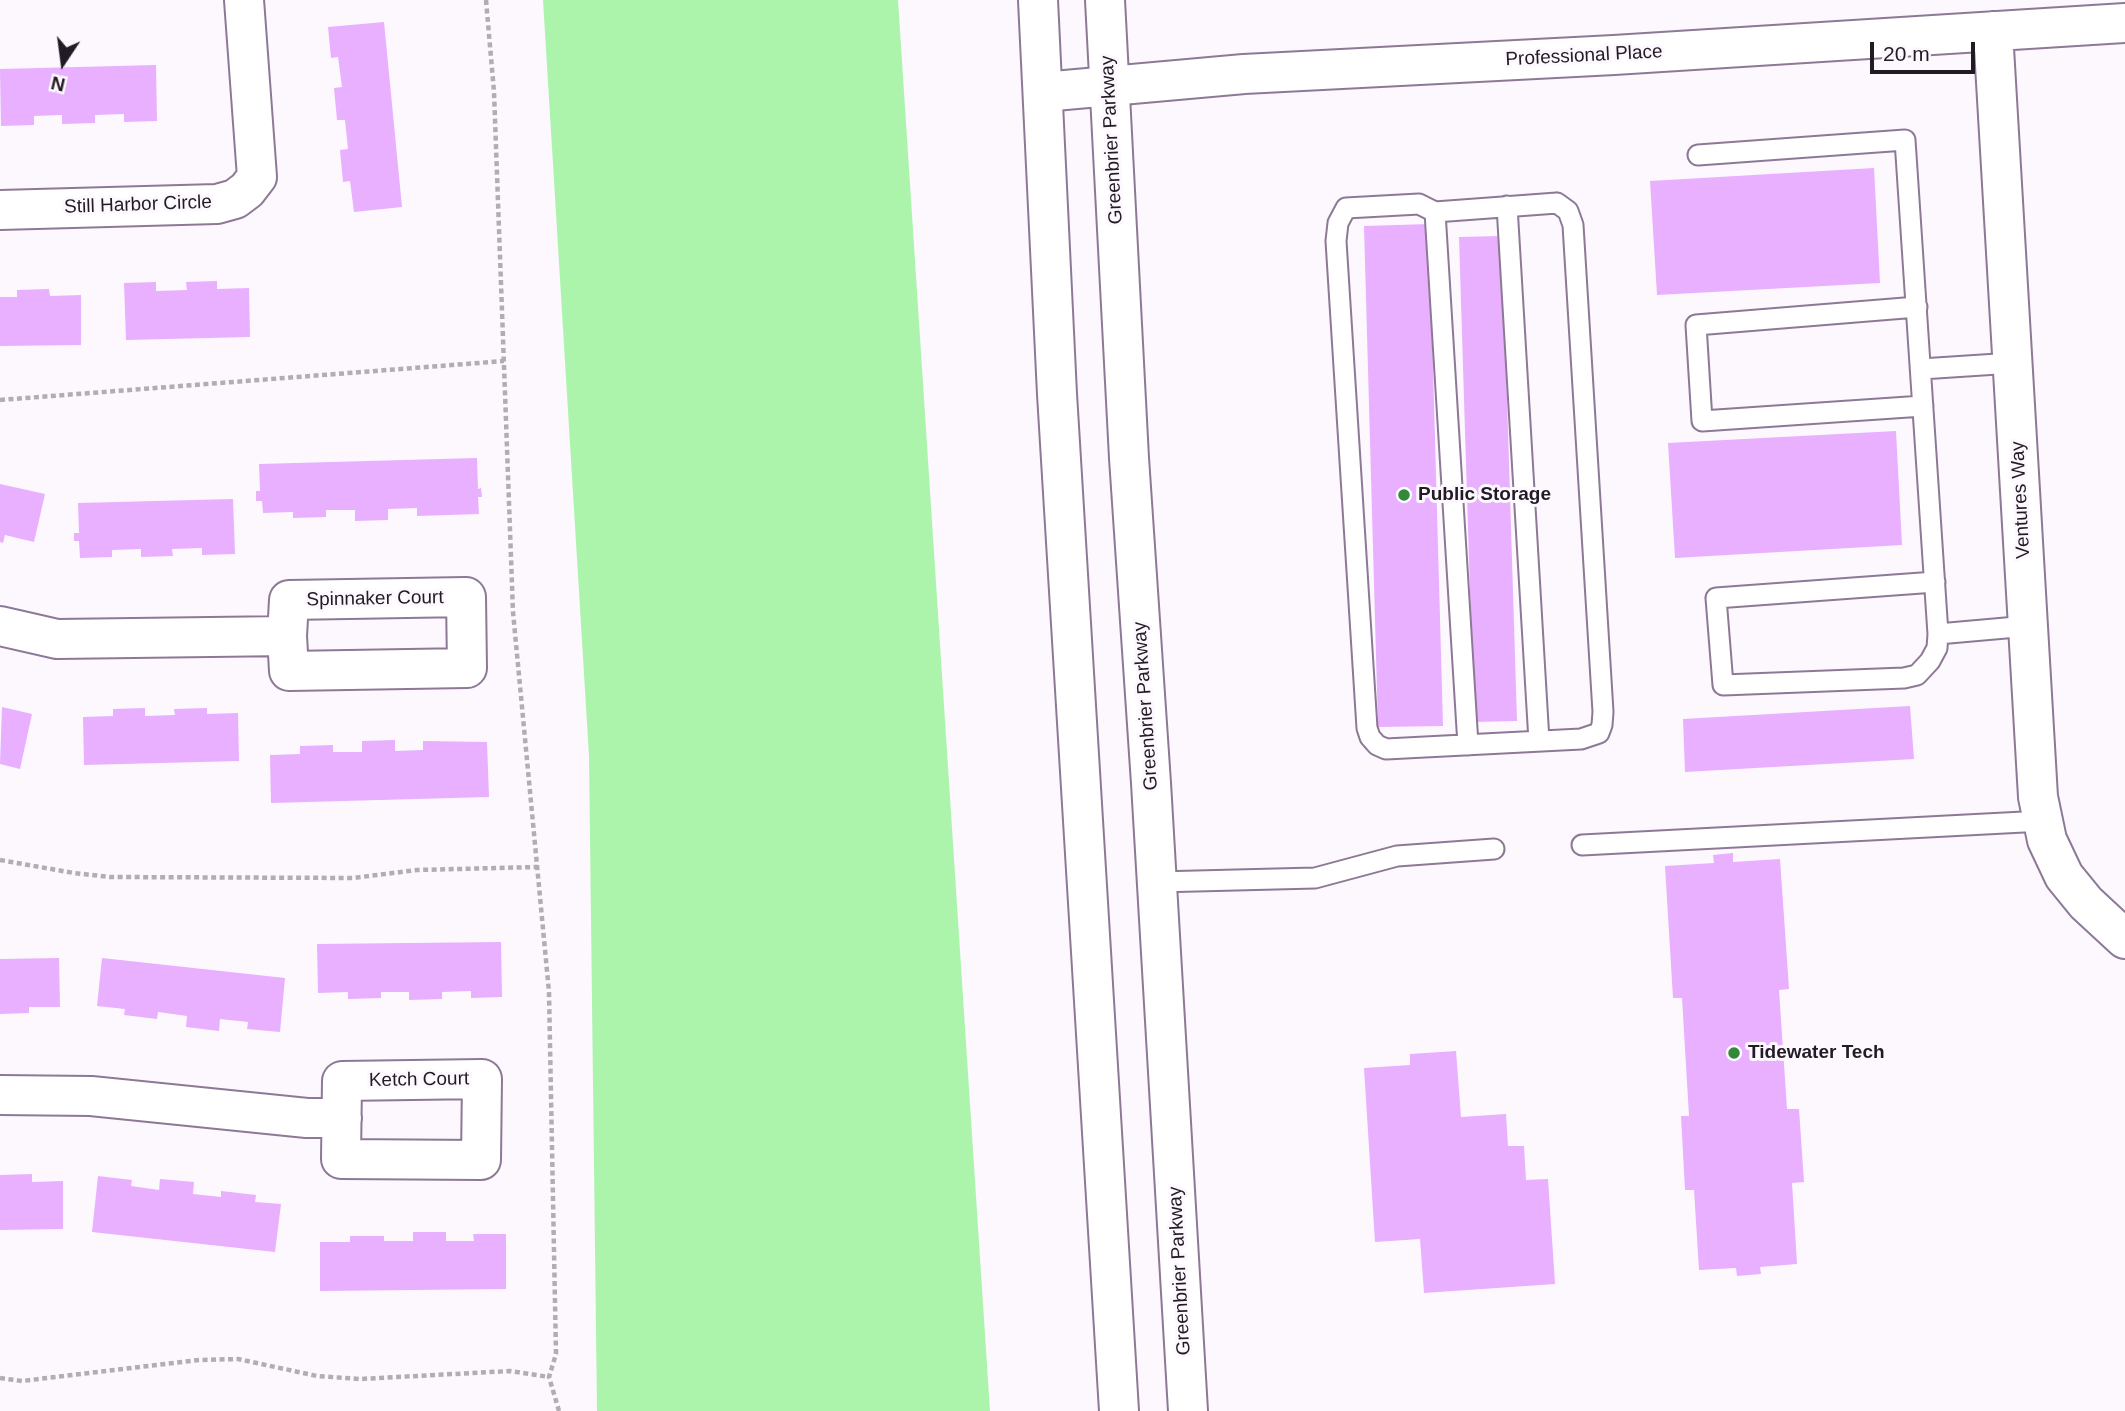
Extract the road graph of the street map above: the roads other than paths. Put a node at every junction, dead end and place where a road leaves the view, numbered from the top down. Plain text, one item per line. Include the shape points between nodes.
1 (244, 0) edge
2 (1038, 0) edge
3 (1105, 0) edge
4 (2125, 23) edge
5 (1993, 32) junction
6 (1110, 86) junction
7 (1043, 92) junction
8 (1698, 155) dead end
9 (1507, 206) junction
10 (0, 210) edge
11 (1435, 212) junction
12 (1917, 307) junction
13 (2013, 363) junction
14 (1921, 369) junction
15 (1923, 407) junction
16 (1935, 582) junction
17 (0, 626) edge
18 (2028, 626) junction
19 (1938, 634) junction
20 (287, 636) junction
21 (1539, 741) junction
22 (1468, 745) junction
23 (2043, 821) junction
24 (1582, 845) dead end
25 (1494, 849) dead end
26 (1157, 883) junction
27 (2125, 939) edge
28 (0, 1095) edge
29 (342, 1118) dead end
30 (1119, 1411) edge
31 (1188, 1411) edge

1 - 10 street, Still Harbor Circle via 257,177 247,190 217,204
2 - 7 street
3 - 6 street, Greenbrier Parkway
4 - 5 street, Professional Place
5 - 6 street, Professional Place via 1244,74
5 - 13 street, Ventures Way
6 - 7 street, Professional Place
6 - 26 street, Greenbrier Parkway
7 - 30 street
8 - 12 lane via 1905,140
9 - 11 lane
9 - 21 lane
9 - 21 lane via 1557,203 1568,211 1573,225 1603,712 1599,733 1591,737
11 - 22 lane
11 - 22 lane via 1419,204 1346,208 1336,241 1367,728 1377,745 1386,748
12 - 14 lane
12 - 15 lane via 1696,325 1702,421
13 - 14 lane
13 - 18 street, Ventures Way
14 - 15 lane
15 - 16 lane
16 - 19 lane
16 - 19 lane via 1717,597 1723,685 1917,675 1937,648
17 - 20 street via 57,639
18 - 19 lane
18 - 23 street, Ventures Way
20 - 20 street, Spinnaker Court via 289,671 467,668 466,597 289,600
21 - 22 lane
23 - 24 lane
23 - 27 street, Ventures Way via 2064,876
25 - 26 lane via 1397,856 1315,878
26 - 31 street, Greenbrier Parkway
28 - 29 street via 91,1096

